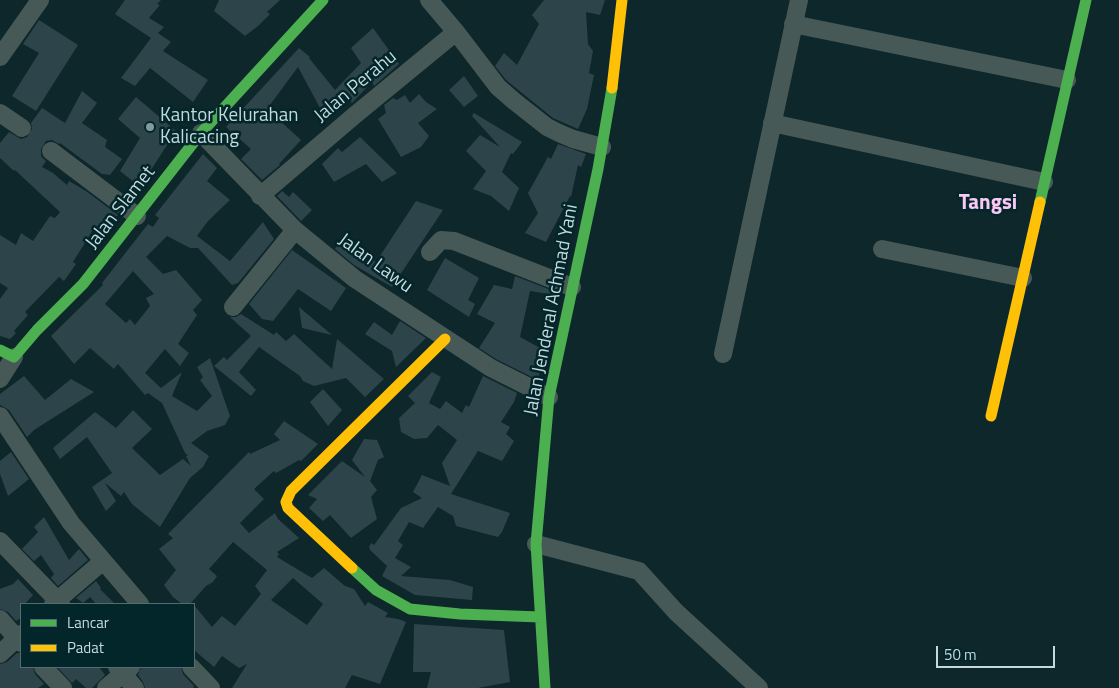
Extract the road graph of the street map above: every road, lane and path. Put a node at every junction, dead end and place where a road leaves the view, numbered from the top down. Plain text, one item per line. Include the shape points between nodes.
1 (40, 0) edge
2 (323, 0) edge
3 (429, 0) edge
4 (622, 0) edge
5 (798, 0) edge
6 (1086, 0) edge
7 (793, 24) junction
8 (456, 32) junction
9 (0, 57) edge
10 (1067, 80) junction
11 (0, 113) edge
12 (772, 123) junction
13 (22, 128) dead end
14 (201, 134) junction
15 (602, 147) junction
16 (51, 151) dead end
17 (1044, 182) junction
18 (260, 196) junction
19 (138, 216) junction
20 (295, 230) junction
21 (882, 249) dead end
22 (430, 252) dead end
23 (1022, 278) junction
24 (572, 287) junction
25 (233, 307) dead end
26 (445, 339) junction
27 (7, 353) edge
28 (722, 354) dead end
29 (0, 379) edge
30 (549, 397) junction
31 (0, 416) edge
32 (991, 416) dead end
33 (0, 541) edge
34 (536, 544) junction
35 (102, 562) junction
36 (57, 603) edge
37 (139, 603) edge
38 (540, 617) junction
39 (0, 619) edge
40 (20, 638) edge
41 (0, 654) edge
42 (44, 668) edge
43 (192, 668) edge
44 (124, 669) edge
45 (63, 688) edge
46 (106, 688) edge
47 (136, 688) edge
48 (211, 688) edge
49 (545, 688) edge
50 (760, 688) edge

1 - 9 street
2 - 14 street, Jalan Slamet
3 - 8 street
4 - 15 street, Jalan Jenderal Achmad Yani
5 - 7 street
6 - 10 street
7 - 10 street
7 - 12 street
8 - 15 street via 498,87 532,116 559,133
8 - 18 street, Jalan Perahu
10 - 17 street
11 - 13 street
12 - 17 street
12 - 28 street
14 - 18 street, Jalan Lawu
14 - 19 street, Jalan Slamet
15 - 24 street, Jalan Jenderal Achmad Yani
16 - 19 street
17 - 23 street
18 - 20 street, Jalan Lawu
19 - 27 street, Jalan Slamet via 84,284 37,330
20 - 25 street
20 - 26 street, Jalan Lawu via 355,279
21 - 23 street
22 - 24 street via 440,240 454,240
23 - 32 street
24 - 30 street, Jalan Jenderal Achmad Yani
26 - 30 street, Jalan Lawu via 491,368
26 - 38 street via 291,491 286,502 288,508 376,590 410,609
27 - 29 street
30 - 34 street, Jalan Jenderal Achmad Yani
31 - 35 street via 61,509
33 - 36 street
34 - 38 street, Jalan Jenderal Achmad Yani
34 - 50 street via 639,571 676,612
35 - 36 street
35 - 37 street
38 - 49 street, Jalan Jenderal Achmad Yani
39 - 40 street
40 - 41 street
42 - 45 street
43 - 48 street
44 - 46 street
44 - 47 street

